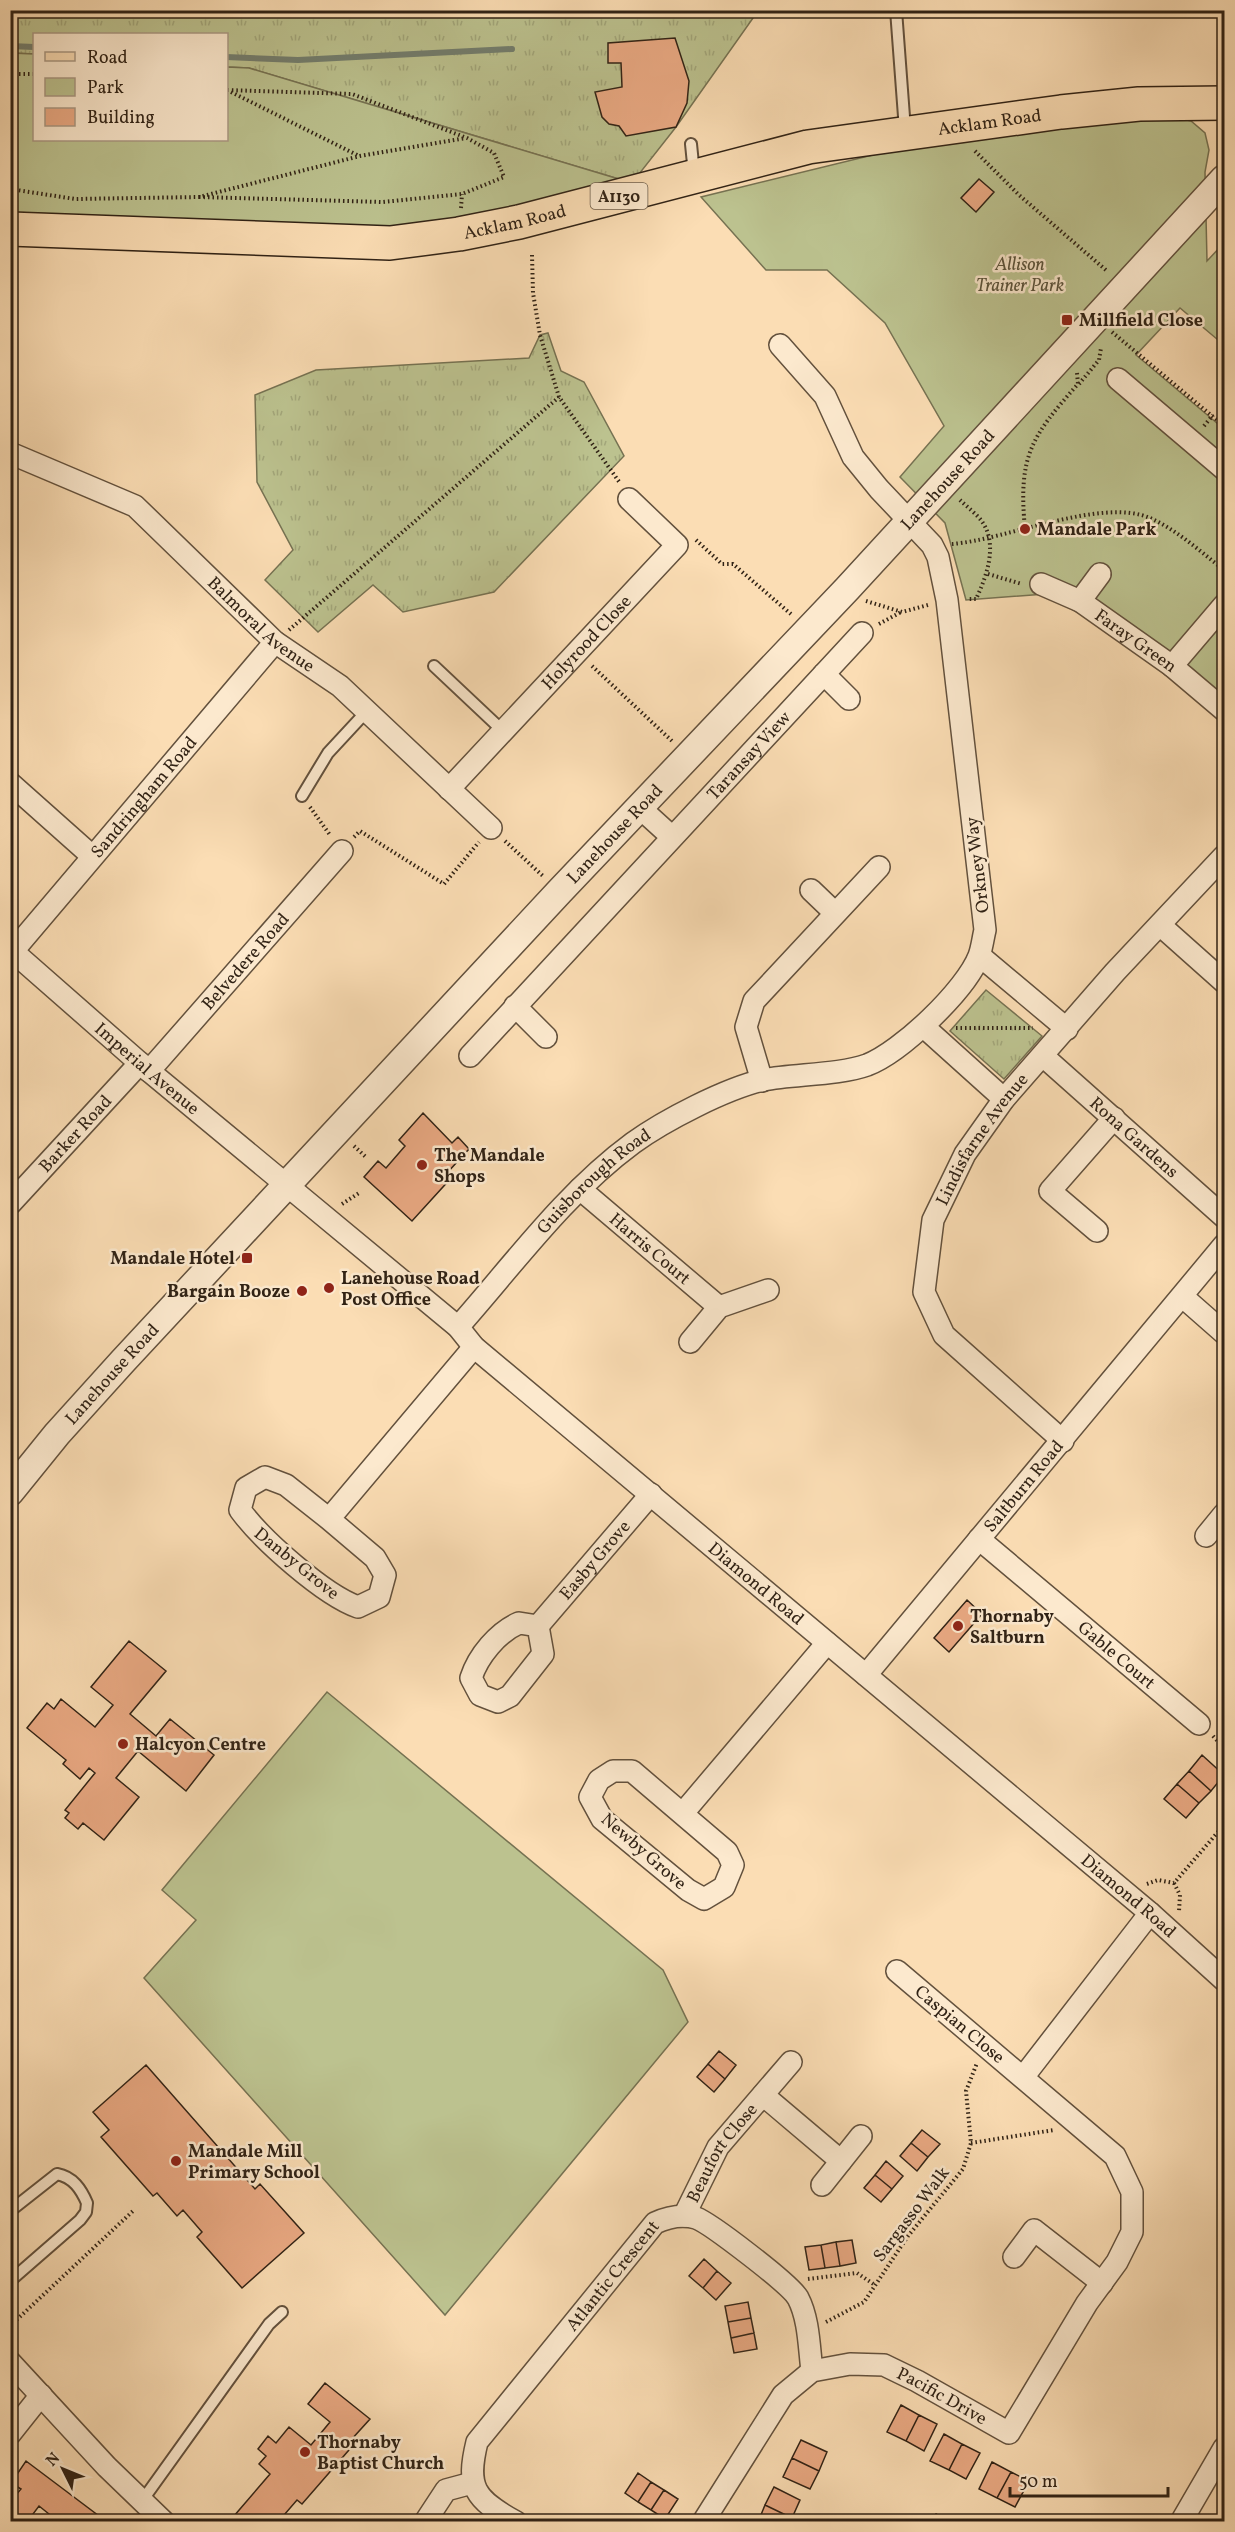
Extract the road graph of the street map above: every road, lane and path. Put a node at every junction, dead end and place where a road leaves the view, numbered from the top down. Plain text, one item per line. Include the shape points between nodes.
1 (896, 10) edge
2 (10, 74) edge
3 (33, 74) edge
4 (228, 90) edge
5 (228, 90) edge
6 (1224, 103) edge
7 (950, 126) junction
8 (905, 133) junction
9 (467, 138) junction
10 (691, 144) dead end
11 (360, 156) junction
12 (694, 177) junction
13 (1224, 179) edge
14 (10, 189) edge
15 (199, 197) junction
16 (10, 229) edge
17 (532, 255) dead end
18 (1125, 288) junction
19 (1096, 319) junction
20 (780, 345) dead end
21 (1070, 349) junction
22 (1119, 379) joint
23 (559, 397) junction
24 (1224, 426) edge
25 (10, 453) edge
26 (1224, 469) edge
27 (629, 499) joint
28 (909, 522) junction
29 (1025, 529) junction
30 (677, 545) junction
31 (932, 545) junction
32 (1224, 570) edge
33 (988, 574) dead end
34 (1100, 574) dead end
35 (1041, 584) joint
36 (1080, 601) junction
37 (1224, 604) edge
38 (809, 629) junction
39 (862, 633) dead end
40 (275, 642) junction
41 (576, 651) junction
42 (434, 666) dead end
43 (1172, 666) junction
44 (824, 675) junction
45 (849, 699) dead end
46 (1224, 710) edge
47 (366, 712) junction
48 (503, 731) junction
49 (687, 756) junction
50 (10, 783) edge
51 (449, 789) junction
52 (302, 796) joint
53 (639, 807) junction
54 (492, 828) junction
55 (672, 837) junction
56 (342, 851) junction
57 (92, 856) junction
58 (1224, 856) edge
59 (879, 867) dead end
60 (811, 890) dead end
61 (560, 891) junction
62 (835, 914) junction
63 (1160, 926) junction
64 (12, 950) edge
65 (980, 956) junction
66 (1224, 982) edge
67 (516, 1006) junction
68 (924, 1027) junction
69 (1067, 1029) junction
70 (546, 1037) dead end
71 (470, 1056) dead end
72 (1043, 1056) junction
73 (145, 1067) junction
74 (762, 1081) junction
75 (1004, 1099) junction
76 (1114, 1118) junction
77 (286, 1186) junction
78 (579, 1189) junction
79 (10, 1204) edge
80 (1224, 1217) edge
81 (1097, 1231) dead end
82 (1224, 1245) edge
83 (768, 1290) dead end
84 (1184, 1297) junction
85 (719, 1307) junction
86 (458, 1327) junction
87 (1224, 1334) edge
88 (690, 1342) dead end
89 (474, 1347) junction
90 (1063, 1441) junction
91 (10, 1492) edge
92 (651, 1494) junction
93 (1224, 1514) edge
94 (329, 1519) junction
95 (1206, 1536) dead end
96 (979, 1539) junction
97 (538, 1626) dead end
98 (827, 1644) junction
99 (866, 1675) junction
100 (1199, 1724) dead end
101 (683, 1813) junction
102 (1224, 1825) edge
103 (1131, 1897) junction
104 (1150, 1913) junction
105 (897, 1971) dead end
106 (1224, 1980) edge
107 (989, 2048) junction
108 (791, 2062) dead end
109 (1024, 2076) junction
110 (763, 2095) junction
111 (1080, 2125) junction
112 (861, 2136) dead end
113 (971, 2143) junction
114 (841, 2162) junction
115 (822, 2185) dead end
116 (10, 2211) edge
117 (133, 2211) dead end
118 (684, 2216) junction
119 (1014, 2257) dead end
120 (10, 2281) edge
121 (785, 2281) junction
122 (1102, 2283) junction
123 (875, 2285) junction
124 (282, 2312) dead end
125 (10, 2326) edge
126 (807, 2327) junction
127 (10, 2362) edge
128 (812, 2371) junction
129 (41, 2395) junction
130 (10, 2434) edge
131 (1224, 2448) edge
132 (472, 2483) junction
133 (142, 2501) junction
134 (164, 2522) edge
135 (425, 2522) edge
136 (516, 2522) edge
137 (703, 2522) edge
138 (1181, 2522) edge

1 - 8 lane
2 - 3 path
4 - 9 path via 352,94
5 - 11 path
6 - 7 main road, Acklam Road / A1130 via 1139,104
7 - 8 main road, Acklam Road / A1130
7 - 18 path via 1019,195
8 - 12 main road, Acklam Road / A1130 via 808,147
9 - 11 path
9 - 15 path via 494,153 504,177 462,194 383,202
10 - 12 lane
11 - 15 path
12 - 16 main road, Acklam Road / A1130 via 519,222 390,243
13 - 18 street, Lanehouse Road
14 - 15 path via 75,199
17 - 23 path via 540,335
18 - 19 street, Lanehouse Road
19 - 21 street, Lanehouse Road
19 - 24 path
20 - 28 street via 825,396 853,457
21 - 22 path
21 - 28 street, Lanehouse Road
21 - 29 path via 1078,384 1042,424 1029,449 1022,498
22 - 26 street via 1141,412
23 - 27 path
23 - 40 path
25 - 40 street, Balmoral Avenue via 135,506
27 - 30 street
28 - 31 street, Orkney Way
28 - 38 street, Lanehouse Road
29 - 31 path via 953,545 944,533
29 - 32 path via 1084,516 1127,512 1149,517
30 - 38 path via 694,537 722,564 733,564
30 - 41 street, Holyrood Close
31 - 65 street, Orkney Way via 947,600 985,930
33 - 35 path via 1032,588
34 - 36 street
35 - 36 street, Faray Green
36 - 43 street, Faray Green
37 - 43 street
38 - 49 street, Lanehouse Road
39 - 44 street, Taransay View
40 - 47 street, Balmoral Avenue via 339,686
40 - 57 street, Sandringham Road
41 - 48 street, Holyrood Close
41 - 49 path
42 - 48 lane
43 - 46 street, Faray Green
44 - 45 street
44 - 55 street, Taransay View
47 - 51 street, Balmoral Avenue
47 - 52 lane via 328,753
48 - 51 street, Holyrood Close
49 - 53 street, Lanehouse Road
50 - 57 street
51 - 54 street, Balmoral Avenue
52 - 56 path
53 - 55 street
53 - 61 street, Lanehouse Road
54 - 56 path via 444,884 360,831
54 - 61 path
55 - 67 street, Taransay View
56 - 73 street, Belvedere Road
57 - 64 street, Sandringham Road
58 - 63 street, Lindisfarne Avenue
59 - 62 street
60 - 62 street
61 - 77 street, Lanehouse Road
62 - 74 street via 754,1001 746,1027
63 - 66 street
63 - 69 street, Lindisfarne Avenue
64 - 73 street, Imperial Avenue
65 - 68 street, Orkney Way via 972,971
65 - 69 street
67 - 70 street
67 - 71 street, Taransay View
68 - 69 path
68 - 74 street, Orkney Way via 866,1065
68 - 75 street
69 - 72 street, Lindisfarne Avenue
72 - 75 street, Lindisfarne Avenue
72 - 76 street, Rona Gardens
73 - 77 street, Imperial Avenue
73 - 79 street, Barker Road
74 - 78 street, Guisborough Road via 695,1107 633,1143
75 - 90 street, Lindisfarne Avenue via 965,1154 933,1220 924,1292 944,1335
76 - 80 street, Rona Gardens
76 - 81 street via 1050,1191
77 - 86 street, Diamond Road
77 - 91 street, Lanehouse Road via 71,1418
78 - 85 street, Harris Court
78 - 86 street, Guisborough Road
82 - 84 street, Saltburn Road
83 - 85 street
84 - 87 street
84 - 90 street, Saltburn Road
85 - 88 street
86 - 89 street, Diamond Road
89 - 92 street, Diamond Road
89 - 94 street
90 - 96 street, Saltburn Road
92 - 97 street, Easby Grove
92 - 98 street, Diamond Road
93 - 95 street
94 - 94 street, Danby Grove via 375,1558 385,1575 379,1597 358,1607 340,1600 252,1528 240,1510 246,1488 265,1477 286,1485
96 - 99 street, Saltburn Road
96 - 100 street, Gable Court
98 - 99 street, Diamond Road
98 - 101 street
99 - 103 street, Diamond Road
101 - 101 street, Newby Grove via 727,1852 733,1866 724,1887 704,1899 602,1819 590,1797 598,1780 613,1772 632,1772
102 - 103 path via 1174,1883 1158,1880
103 - 104 street, Diamond Road
104 - 106 street, Diamond Road
104 - 109 street
105 - 107 street, Caspian Close
107 - 109 street, Caspian Close
107 - 113 path, Sargasso Walk via 973,2067 966,2091
108 - 110 street, Beaufort Close
109 - 111 street, Pacific Drive
110 - 114 street, Beaufort Close
110 - 118 street, Beaufort Close via 718,2146
111 - 113 path
111 - 122 street, Pacific Drive via 1115,2156 1132,2192 1132,2232
112 - 114 street
113 - 123 path, Sargasso Walk via 963,2169 908,2236
114 - 115 street
116 - 120 lane via 57,2174 75,2182 87,2203 80,2220
117 - 125 path
118 - 121 street, Atlantic Crescent via 698,2219
118 - 132 street, Atlantic Crescent via 655,2223 641,2236 487,2427 477,2442 470,2471
119 - 122 street via 1034,2230
121 - 123 path via 857,2273
121 - 126 street, Atlantic Crescent via 798,2299
122 - 128 street, Pacific Drive via 1009,2433 884,2365 850,2364
123 - 126 path, Sargasso Walk via 864,2302
124 - 133 lane via 269,2324
126 - 128 street, Atlantic Crescent
127 - 129 street
128 - 137 street, Pacific Drive via 783,2394
129 - 130 street
129 - 133 street
131 - 138 street
132 - 135 street via 446,2490
132 - 136 street via 478,2494
133 - 134 street

